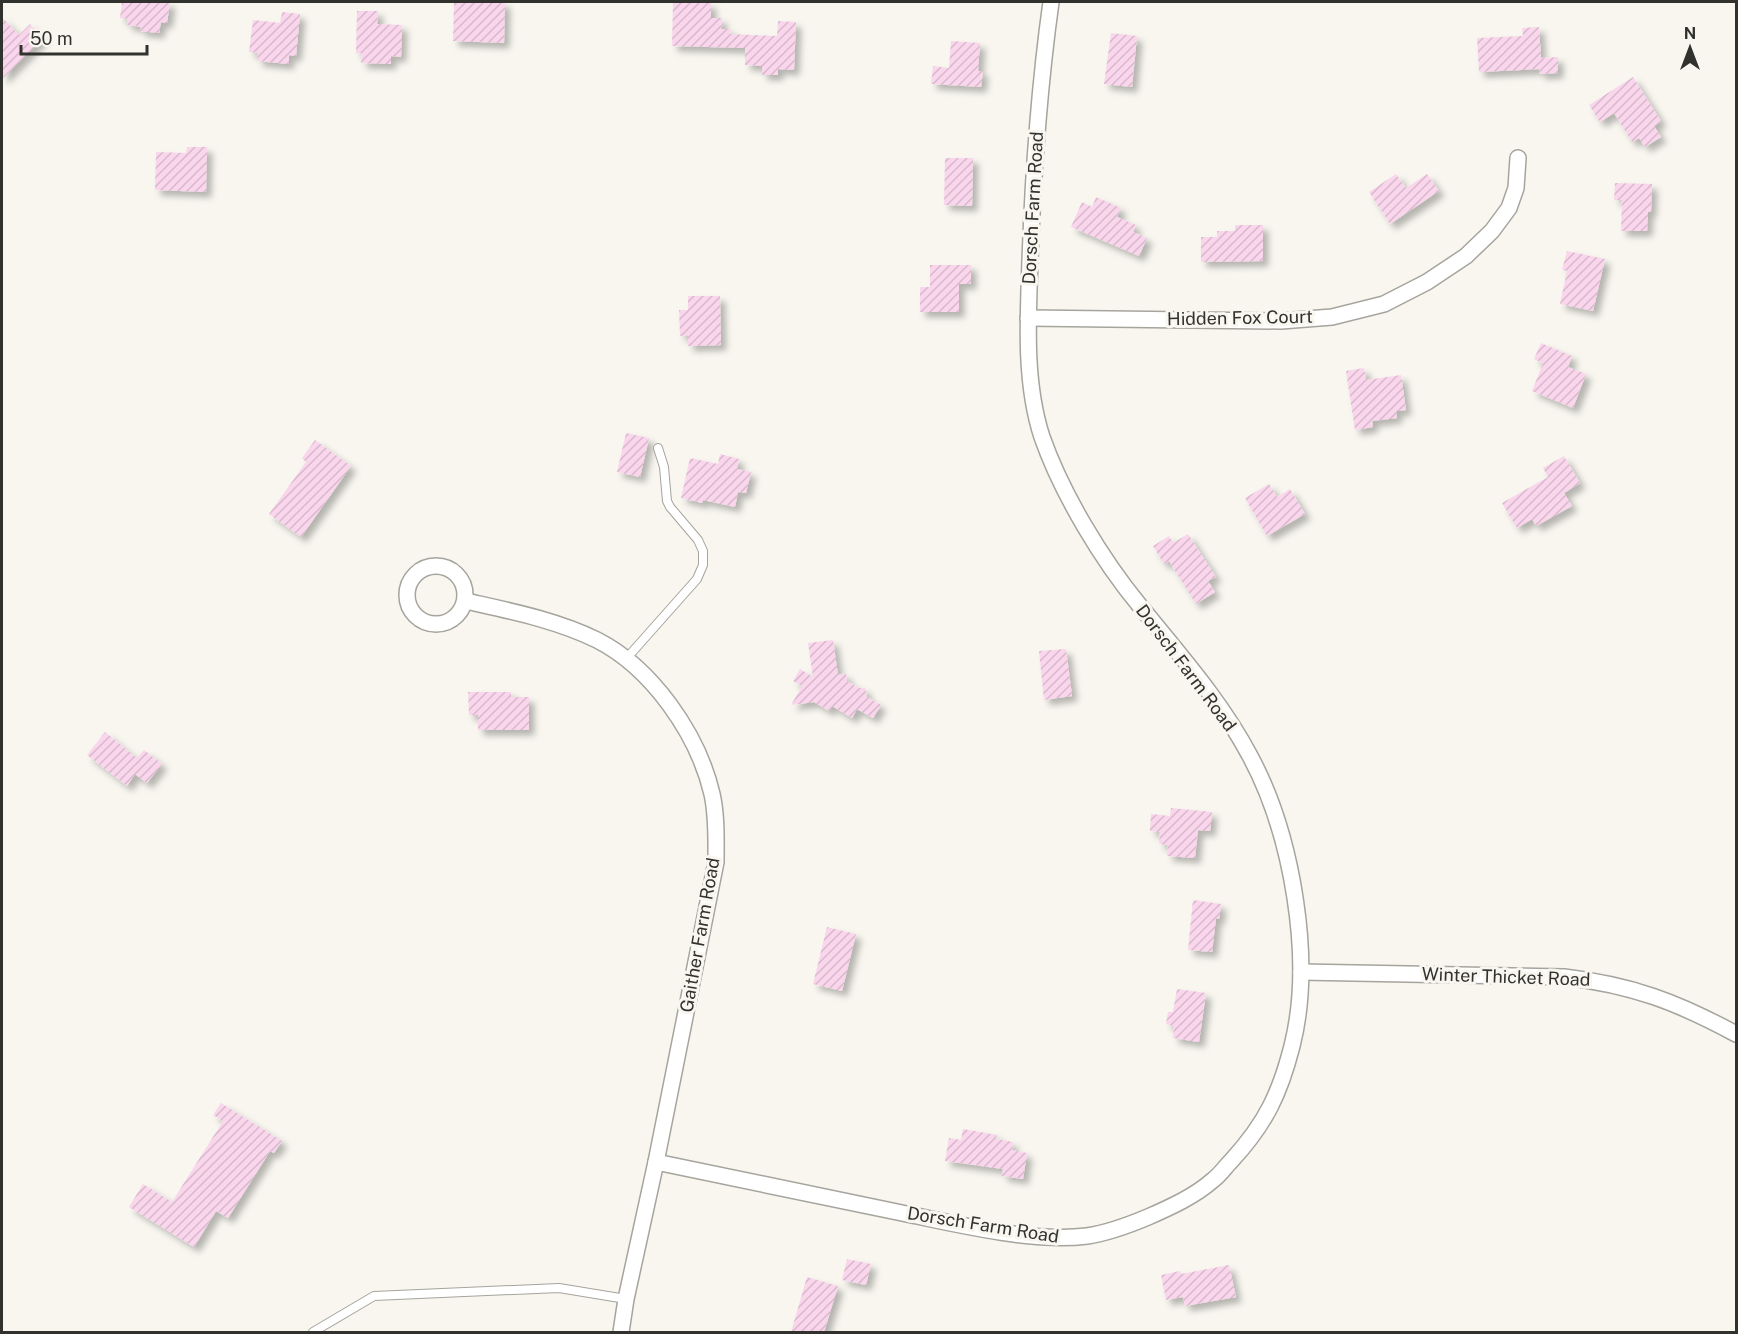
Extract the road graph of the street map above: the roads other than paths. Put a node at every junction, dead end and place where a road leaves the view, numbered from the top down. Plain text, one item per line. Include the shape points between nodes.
1 (1051, 2) edge
2 (1518, 158) dead end
3 (1028, 318) junction
4 (658, 448) dead end
5 (466, 601) dead end
6 (626, 659) junction
7 (1301, 972) junction
8 (1737, 1034) edge
9 (656, 1162) junction
10 (626, 1299) junction
11 (313, 1332) edge
12 (621, 1332) edge

1 - 3 street, Dorsch Farm Road via 1033,169
2 - 3 street, Hidden Fox Court via 1516,188 1509,208 1492,231 1466,256 1384,304 1332,317 1281,321
3 - 7 street, Dorsch Farm Road via 1031,388 1041,435 1063,486 1136,602 1220,707 1251,757 1274,811 1290,865
4 - 6 lane via 667,501 698,540 703,566 697,579
5 - 6 street, Gaither Farm Road via 566,627
6 - 9 street, Gaither Farm Road via 656,686 679,718 700,757 712,794 716,826 716,862
7 - 8 street, Winter Thicket Road via 1603,981 1672,1002
7 - 9 street, Dorsch Farm Road via 1296,1029 1286,1068 1274,1102 1251,1139 1214,1180 1171,1207 1126,1226 1090,1236 1053,1238 971,1227
9 - 10 street, Gaither Farm Road
10 - 11 lane via 559,1288 374,1296
10 - 12 street, Gaither Farm Road

